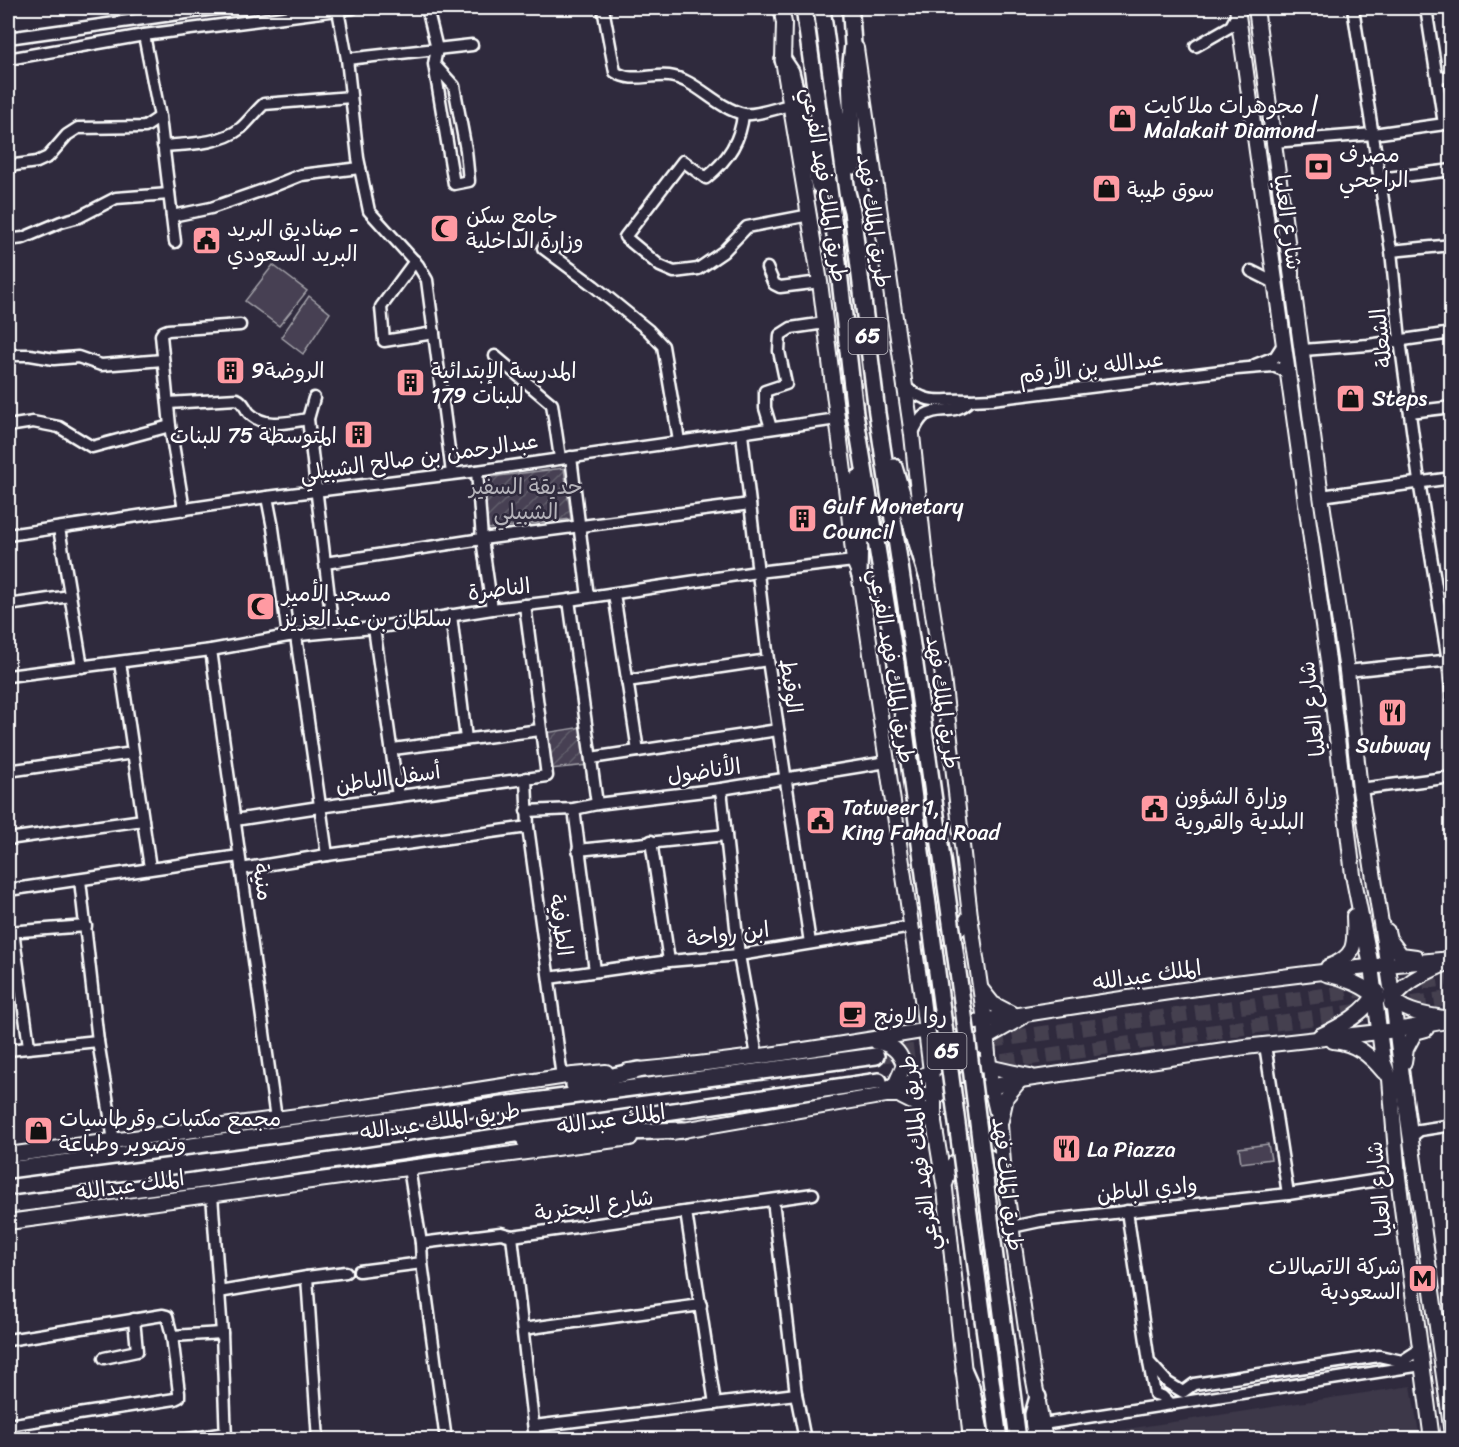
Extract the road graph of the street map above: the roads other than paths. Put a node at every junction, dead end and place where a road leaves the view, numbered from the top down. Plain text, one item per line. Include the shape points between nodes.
1 (222, 8) edge
2 (353, 8) edge
3 (427, 8) edge
4 (603, 8) edge
5 (782, 8) edge
6 (804, 8) edge
7 (822, 8) edge
8 (1256, 8) edge
9 (1353, 8) edge
10 (1426, 8) edge
11 (192, 10) edge
12 (338, 10) junction
13 (1238, 10) edge
14 (850, 11) edge
15 (144, 36) junction
16 (8, 38) edge
17 (472, 45) dead end
18 (1196, 46) dead end
19 (437, 49) junction
20 (347, 58) junction
21 (8, 59) edge
22 (783, 60) junction
23 (435, 64) junction
24 (1452, 76) edge
25 (1438, 78) junction
26 (351, 97) junction
27 (789, 105) junction
28 (743, 114) junction
29 (160, 117) junction
30 (1448, 123) edge
31 (1372, 134) junction
32 (1273, 142) junction
33 (163, 146) junction
34 (8, 166) edge
35 (360, 168) junction
36 (1452, 170) edge
37 (1379, 179) junction
38 (169, 194) junction
39 (830, 197) junction
40 (852, 211) junction
41 (810, 215) junction
42 (172, 216) junction
43 (8, 240) edge
44 (175, 242) dead end
45 (1452, 245) edge
46 (543, 248) dead end
47 (1391, 251) junction
48 (414, 261) junction
49 (767, 268) dead end
50 (1251, 271) dead end
51 (820, 282) junction
52 (1275, 283) junction
53 (825, 323) junction
54 (240, 325) dead end
55 (434, 333) junction
56 (1452, 333) edge
57 (1400, 340) junction
58 (1284, 343) junction
59 (1302, 350) junction
60 (8, 355) edge
61 (495, 356) dead end
62 (164, 360) junction
63 (1237, 369) junction
64 (1288, 372) junction
65 (905, 387) junction
66 (314, 398) dead end
67 (970, 400) junction
68 (168, 403) junction
69 (1452, 407) edge
70 (1410, 412) junction
71 (877, 413) junction
72 (308, 419) junction
73 (837, 419) junction
74 (857, 421) junction
75 (8, 426) edge
76 (170, 426) junction
77 (771, 428) junction
78 (742, 434) junction
79 (912, 435) junction
80 (680, 441) junction
81 (565, 458) junction
82 (477, 471) junction
83 (452, 473) junction
84 (1452, 478) edge
85 (1419, 481) junction
86 (316, 491) junction
87 (1321, 496) junction
88 (267, 497) junction
89 (750, 504) junction
90 (184, 510) junction
91 (580, 527) junction
92 (59, 528) junction
93 (8, 535) edge
94 (482, 539) junction
95 (325, 563) junction
96 (856, 567) junction
97 (757, 572) junction
98 (927, 576) junction
99 (614, 594) junction
100 (70, 596) junction
101 (588, 597) junction
102 (569, 600) junction
103 (8, 605) edge
104 (525, 605) junction
105 (492, 609) junction
106 (451, 615) junction
107 (374, 628) junction
108 (333, 631) junction
109 (292, 636) junction
110 (211, 651) junction
111 (768, 660) junction
112 (1450, 661) edge
113 (120, 662) junction
114 (81, 667) junction
115 (1347, 671) junction
116 (8, 676) edge
117 (627, 681) junction
118 (1452, 699) edge
119 (540, 730) junction
120 (778, 730) junction
121 (466, 739) junction
122 (393, 749) junction
123 (638, 751) junction
124 (134, 753) junction
125 (591, 758) junction
126 (887, 762) junction
127 (8, 771) edge
128 (1452, 777) edge
129 (526, 778) junction
130 (786, 779) junction
131 (720, 789) junction
132 (1360, 789) junction
133 (398, 796) junction
134 (597, 804) junction
135 (319, 807) junction
136 (574, 809) junction
137 (526, 811) junction
138 (143, 820) junction
139 (235, 820) junction
140 (528, 827) junction
141 (726, 835) junction
142 (8, 839) edge
143 (651, 841) junction
144 (578, 850) junction
145 (327, 855) junction
146 (239, 856) junction
147 (150, 868) junction
148 (241, 869) junction
149 (1353, 875) junction
150 (1373, 877) junction
151 (80, 880) junction
152 (8, 890) edge
153 (970, 915) junction
154 (86, 926) junction
155 (912, 927) junction
156 (10, 932) edge
157 (810, 943) junction
158 (739, 955) junction
159 (1452, 959) edge
160 (669, 961) junction
161 (1387, 964) junction
162 (1371, 966) junction
163 (595, 971) junction
164 (1315, 972) junction
165 (549, 978) junction
166 (1382, 981) junction
167 (981, 989) junction
168 (921, 992) junction
169 (1375, 995) junction
170 (1393, 1000) junction
171 (1387, 1014) junction
172 (1021, 1015) junction
173 (1452, 1020) edge
174 (985, 1021) junction
175 (1397, 1030) junction
176 (929, 1031) junction
177 (1380, 1032) junction
178 (986, 1038) junction
179 (877, 1039) junction
180 (98, 1041) junction
181 (1310, 1041) junction
182 (1265, 1045) junction
183 (927, 1046) junction
184 (29, 1047) junction
185 (8, 1050) edge
186 (757, 1056) junction
187 (876, 1056) tunnel mouth
188 (958, 1056) junction
189 (989, 1068) junction
190 (639, 1070) junction
191 (930, 1072) junction
192 (562, 1077) junction
193 (1038, 1077) junction
194 (1396, 1078) junction
195 (1020, 1080) junction
196 (879, 1081) dead end
197 (991, 1088) junction
198 (934, 1095) junction
199 (887, 1096) junction
200 (418, 1115) junction
201 (276, 1119) junction
202 (934, 1123) junction
203 (1000, 1125) junction
204 (1452, 1125) edge
205 (683, 1130) junction
206 (1412, 1137) junction
207 (114, 1141) junction
208 (193, 1146) junction
209 (423, 1146) junction
210 (8, 1155) edge
211 (8, 1163) edge
212 (409, 1168) junction
213 (8, 1170) edge
214 (1004, 1176) junction
215 (1398, 1177) junction
216 (194, 1181) junction
217 (945, 1189) junction
218 (813, 1194) dead end
219 (1288, 1194) junction
220 (212, 1195) junction
221 (773, 1200) junction
222 (8, 1205) edge
223 (1127, 1211) junction
224 (686, 1212) junction
225 (8, 1214) edge
226 (8, 1222) edge
227 (1012, 1227) junction
228 (512, 1236) junction
229 (421, 1243) junction
230 (422, 1263) junction
231 (359, 1271) dead end
232 (346, 1272) dead end
233 (307, 1277) junction
234 (219, 1292) junction
235 (701, 1305) junction
236 (134, 1319) junction
237 (1452, 1320) edge
238 (1436, 1322) junction
239 (523, 1329) junction
240 (222, 1333) junction
241 (172, 1336) junction
242 (8, 1340) edge
243 (1419, 1350) junction
244 (105, 1358) dead end
245 (1149, 1362) junction
246 (1422, 1365) junction
247 (964, 1371) junction
248 (1444, 1377) junction
249 (796, 1394) junction
250 (1038, 1397) junction
251 (715, 1404) junction
252 (1170, 1404) junction
253 (1043, 1424) junction
254 (8, 1425) edge
255 (534, 1426) junction
256 (1452, 1434) edge
257 (225, 1436) edge
258 (183, 1440) edge
259 (318, 1440) edge
260 (446, 1440) edge
261 (536, 1440) edge
262 (805, 1440) edge
263 (971, 1440) edge
264 (982, 1440) edge
265 (999, 1440) edge
266 (1018, 1440) edge
267 (1034, 1440) edge
268 (1046, 1440) edge
269 (1432, 1440) edge

1 - 11 street
2 - 12 street
3 - 19 street
4 - 28 street via 615,72 624,78 670,76
5 - 22 main road, طريق الملك فهد الفرعي
6 - 39 highway, طريق الملك فهد / 65
7 - 40 highway, طريق الملك فهد / 65
8 - 32 main road, شارع العليا
9 - 31 street, الشعلة
10 - 25 street
11 - 16 street
12 - 15 street
12 - 20 street
13 - 18 street via 1231,26
13 - 52 main road, شارع العليا
14 - 40 highway via 854,45 850,72 855,197
14 - 65 main road, طريق الملك فهد الفرعي
15 - 21 street
15 - 29 street
17 - 19 street
19 - 20 street
19 - 23 street
20 - 26 street
22 - 27 main road, طريق الملك فهد الفرعي
22 - 39 highway via 791,72 819,185
23 - 23 street via 454,86 469,181 454,184
24 - 25 street
25 - 30 street
26 - 33 street via 264,104 240,128 225,136
26 - 35 street
27 - 28 street
27 - 41 main road, طريق الملك فهد الفرعي
28 - 41 street via 742,129 721,166 706,178 683,161 625,237 660,266 674,272 698,269 723,252 747,227
29 - 33 street
29 - 34 street via 145,127 78,128 48,157
30 - 31 street
31 - 32 street
31 - 37 street, الشعلة
32 - 59 main road, شارع العليا
33 - 38 street
35 - 42 street via 301,175 211,208
35 - 48 street via 369,211
36 - 37 street
37 - 47 street, الشعلة
38 - 42 street
38 - 43 street via 116,198 79,217
39 - 74 highway, طريق الملك فهد / 65
40 - 71 highway, طريق الملك فهد / 65
41 - 51 main road, طريق الملك فهد الفرعي
42 - 44 street
45 - 47 street
46 - 80 street via 594,285 663,346
47 - 57 street, الشعلة
48 - 55 street via 427,280
48 - 55 street via 381,307 384,341
49 - 51 street via 774,284 780,287
50 - 52 street
51 - 53 main road, طريق الملك فهد الفرعي
52 - 58 main road, شارع العليا
53 - 73 main road, طريق الملك فهد الفرعي
53 - 77 street via 791,328 780,335 778,351 786,384 765,391
54 - 62 street via 163,332
55 - 83 street
56 - 57 street
57 - 59 street
57 - 70 street, الشعلة
58 - 63 street via 1275,357
58 - 64 main road, شارع العليا
59 - 87 main road, شارع العليا
60 - 62 street via 78,357 101,365
61 - 81 street via 552,404
62 - 68 street
63 - 64 street, عبدالله بن الأرقم via 1273,366
63 - 67 street, عبدالله بن الأرقم
64 - 149 main road, شارع العليا
65 - 67 street via 927,400
65 - 79 main road, طريق الملك فهد الفرعي
66 - 72 street
67 - 79 street, عبدالله بن الأرقم via 961,409 924,415
68 - 72 street via 237,399 250,414 272,424
68 - 76 street
69 - 70 street
70 - 85 street, الشعلة
71 - 98 highway via 885,422 896,479
71 - 266 highway, طريق الملك فهد / 65, bridge via 968,1044
72 - 86 street
73 - 77 street, عبدالرحمن بن صالح الشبيلي
73 - 96 main road, طريق الملك فهد الفرعي
74 - 96 highway via 860,535
74 - 265 highway, طريق الملك فهد / 65, bridge via 896,663
75 - 76 street via 33,422 59,427 92,447
76 - 90 street
77 - 78 street, عبدالرحمن بن صالح الشبيلي
78 - 80 street, عبدالرحمن بن صالح الشبيلي
78 - 89 street, الوقيط
79 - 98 main road, طريق الملك فهد الفرعي
80 - 81 street, عبدالرحمن بن صالح الشبيلي
81 - 82 street, عبدالرحمن بن صالح الشبيلي
81 - 91 street
82 - 83 street, عبدالرحمن بن صالح الشبيلي
82 - 94 street
83 - 86 street, عبدالرحمن بن صالح الشبيلي
84 - 85 street
85 - 87 street
85 - 112 street, الشعلة
86 - 88 street, عبدالرحمن بن صالح الشبيلي
86 - 95 street
87 - 115 main road, شارع العليا
88 - 90 street, عبدالرحمن بن صالح الشبيلي
88 - 109 street
89 - 91 street
89 - 97 street, الوقيط
90 - 92 street, عبدالرحمن بن صالح الشبيلي
91 - 94 street
91 - 101 street
92 - 93 street, عبدالرحمن بن صالح الشبيلي
92 - 100 street
94 - 95 street
94 - 105 street
95 - 108 street
96 - 97 street, الناصرة
96 - 126 main road, طريق الملك فهد الفرعي
97 - 99 street, الناصرة
97 - 111 street, الوقيط
98 - 153 main road, طريق الملك فهد الفرعي via 943,677
99 - 101 street, الناصرة
99 - 117 street
100 - 103 street
100 - 114 street
101 - 102 street, الناصرة
102 - 104 street, الناصرة
102 - 125 street
104 - 105 street, الناصرة
104 - 119 street
105 - 106 street, الناصرة
106 - 107 street, الناصرة
106 - 121 street
107 - 108 street, الناصرة
107 - 122 street
108 - 109 street, الناصرة
109 - 110 street, الناصرة
109 - 135 street
110 - 113 street, الناصرة
110 - 139 street, منية
111 - 117 street
111 - 120 street, الوقيط
112 - 115 street
112 - 118 street, الشعلة
113 - 114 street, الناصرة
113 - 124 street
114 - 116 street, الناصرة
115 - 132 main road, شارع العليا
117 - 123 street
119 - 121 street
119 - 129 street, أسفل الباطن via 547,776
120 - 123 street
120 - 130 street, الوقيط
121 - 122 street
122 - 133 street
123 - 125 street
124 - 127 street
124 - 138 street
125 - 134 street
126 - 130 street, الأناضول
126 - 155 main road, طريق الملك فهد الفرعي
128 - 132 street
129 - 133 street, أسفل الباطن
129 - 137 street, الطرفية
130 - 131 street, الأناضول
130 - 157 street, الوقيط
131 - 134 street, الأناضول
131 - 141 street
132 - 150 main road, شارع العليا
133 - 135 street, أسفل الباطن
134 - 136 street, الأناضول
135 - 139 street, أسفل الباطن
135 - 145 street
136 - 137 street, الأناضول
136 - 144 street
137 - 140 street, الطرفية
138 - 142 street
138 - 147 street
139 - 146 street, منية
140 - 145 street
140 - 165 street, الطرفية
141 - 143 street
141 - 158 street
143 - 144 street
143 - 160 street
144 - 163 street
145 - 148 street
146 - 147 street
146 - 148 street, منية
147 - 151 street
148 - 201 street, منية
149 - 162 main road, شارع العليا
149 - 164 main road via 1353,949 1340,962
150 - 159 main road via 1389,939 1401,955
150 - 161 main road, شارع العليا
151 - 152 street
151 - 154 street
153 - 155 main road via 960,930 946,936 928,936
153 - 167 main road, طريق الملك فهد الفرعي
154 - 156 street
154 - 180 street
155 - 157 street, ابن رواحة
155 - 168 main road, طريق الملك فهد الفرعي
156 - 184 street
157 - 158 street, ابن رواحة
158 - 160 street, ابن رواحة
158 - 186 street
159 - 161 main road
159 - 170 main road via 1416,979
160 - 163 street, ابن رواحة
161 - 162 main road
161 - 166 main road
161 - 170 main road, شارع العليا
162 - 164 main road
162 - 166 main road
162 - 169 main road, شارع العليا
163 - 165 street, ابن رواحة
164 - 169 main road via 1335,975
164 - 172 main road, الملك عبدالله
165 - 192 street, الطرفية
166 - 169 main road
166 - 170 main road
167 - 172 main road via 993,1004
167 - 174 main road, طريق الملك فهد الفرعي
168 - 176 main road, طريق الملك فهد الفرعي
168 - 179 main road via 915,1019
169 - 171 main road
169 - 177 main road, شارع العليا
169 - 181 main road via 1341,1026
170 - 171 main road
170 - 173 main road via 1415,1012
170 - 175 main road, شارع العليا
171 - 175 main road
171 - 177 main road
172 - 174 main road, الملك عبدالله
172 - 178 main road
173 - 175 main road
173 - 194 main road via 1414,1032
174 - 176 main road, الملك عبدالله
174 - 178 main road, طريق الملك فهد الفرعي
174 - 188 main road
175 - 177 main road
175 - 194 main road, شارع العليا
176 - 179 main road, الملك عبدالله
176 - 183 main road, طريق الملك فهد الفرعي
176 - 188 main road
177 - 181 main road
177 - 194 main road, شارع العليا via 1383,1061
178 - 188 main road
178 - 189 main road, طريق الملك فهد الفرعي
179 - 183 main road
179 - 186 main road, الملك عبدالله
179 - 199 main road via 894,1047 904,1065
180 - 184 street
180 - 207 street
181 - 182 main road
181 - 194 main road via 1337,1041 1365,1051
182 - 193 main road
182 - 219 street
183 - 188 main road
183 - 191 main road, طريق الملك فهد الفرعي
184 - 185 street
186 - 190 main road, الملك عبدالله
187 - 200 highway, طريق الملك عبدالله
188 - 189 main road
188 - 191 main road
188 - 197 main road
188 - 198 main road
189 - 193 main road
189 - 197 main road, طريق الملك فهد الفرعي
190 - 192 main road, الملك عبدالله
190 - 200 highway
191 - 198 main road, طريق الملك فهد الفرعي
191 - 199 main road
192 - 201 main road, الملك عبدالله
193 - 195 main road
194 - 206 main road, شارع العليا
194 - 215 main road, شارع العليا
195 - 197 main road
195 - 203 main road via 1006,1097
196 - 209 highway, طريق الملك عبدالله
197 - 198 main road, الملك عبدالله
197 - 203 main road, طريق الملك فهد الفرعي
198 - 199 main road, الملك عبدالله
198 - 202 main road, طريق الملك فهد الفرعي
199 - 202 main road via 920,1106
199 - 205 main road, الملك عبدالله
200 - 208 highway, طريق الملك عبدالله
201 - 207 main road, الملك عبدالله
202 - 217 main road, طريق الملك فهد الفرعي
203 - 214 main road, طريق الملك فهد الفرعي
204 - 206 street via 1420,1130
205 - 209 highway
205 - 212 main road, الملك عبدالله
206 - 238 main road, شارع العليا
207 - 210 main road, الملك عبدالله
208 - 211 highway via 148,1146
208 - 213 highway, طريق الملك عبدالله
209 - 216 highway, طريق الملك عبدالله
212 - 220 main road, الملك عبدالله
212 - 229 street
214 - 217 main road via 1000,1166 987,1155 970,1154 950,1168
214 - 227 main road, طريق الملك فهد الفرعي
215 - 219 street, وادي الباطن
215 - 243 main road, شارع العليا
216 - 222 highway, طريق الملك عبدالله
216 - 225 highway via 160,1192
217 - 247 main road, طريق الملك فهد الفرعي
218 - 221 street, شارع البحترية
219 - 223 street, وادي الباطن
220 - 226 main road, الملك عبدالله
220 - 234 street
221 - 224 street, شارع البحترية
221 - 249 street
223 - 227 street, وادي الباطن
223 - 245 street
224 - 228 street, شارع البحترية
224 - 235 street
227 - 250 main road, طريق الملك فهد الفرعي
228 - 229 street, شارع البحترية via 501,1233
228 - 239 street
229 - 230 street
230 - 231 street
230 - 260 street
232 - 233 street
233 - 234 street
233 - 259 street
234 - 240 street
235 - 239 street
235 - 251 street
236 - 241 street via 168,1316
236 - 242 street
236 - 244 street via 137,1351
237 - 238 street
238 - 248 main road, شارع العليا
239 - 255 street
240 - 241 street
240 - 257 street
241 - 254 street via 179,1397
243 - 245 street via 1402,1361 1379,1356 1194,1384 1183,1392 1168,1383
243 - 246 main road, شارع العليا
245 - 252 street via 1155,1394
246 - 248 main road via 1431,1366
246 - 252 street
246 - 269 main road, شارع العليا
247 - 263 main road, طريق الملك فهد الفرعي
247 - 264 highway
248 - 256 main road, شارع العليا
249 - 251 street
249 - 262 street
250 - 253 main road, طريق الملك فهد الفرعي
250 - 267 highway via 1033,1414
251 - 255 street
252 - 253 street
253 - 268 main road, طريق الملك فهد الفرعي
255 - 261 street
257 - 258 street

